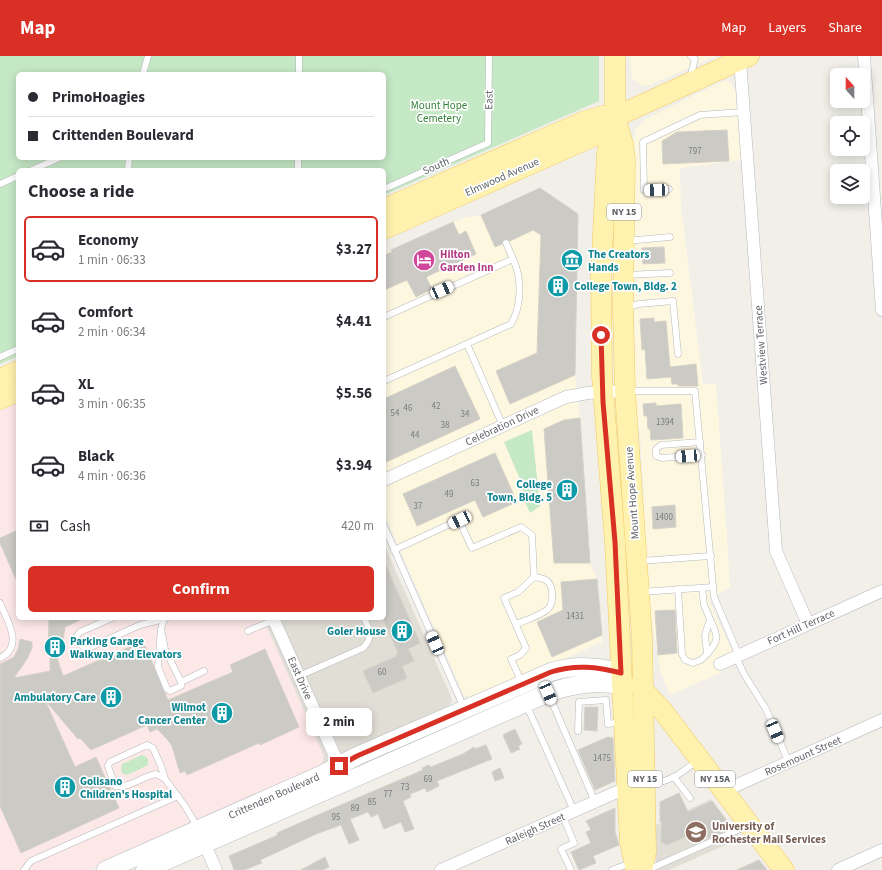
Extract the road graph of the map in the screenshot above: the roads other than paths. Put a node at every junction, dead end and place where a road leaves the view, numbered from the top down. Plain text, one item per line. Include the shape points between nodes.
1 (148, 56) edge
2 (299, 56) edge
3 (489, 56) edge
4 (615, 56) edge
5 (691, 56) edge
6 (864, 56) edge
7 (740, 57) edge
8 (144, 72) edge
9 (299, 72) edge
10 (688, 83) junction
11 (744, 112) junction
12 (615, 117) junction
13 (488, 143) joint
14 (54, 160) edge
15 (36, 168) edge
16 (16, 177) edge
17 (0, 184) edge
18 (386, 188) edge
19 (669, 189) dead end
20 (635, 190) junction
21 (386, 209) edge
22 (386, 228) edge
23 (670, 237) dead end
24 (624, 241) junction
25 (506, 243) dead end
26 (513, 259) junction
27 (670, 273) dead end
28 (623, 275) junction
29 (623, 308) junction
30 (882, 310) edge
31 (386, 316) edge
32 (466, 344) junction
33 (16, 350) edge
34 (678, 354) dead end
35 (0, 356) edge
36 (16, 372) edge
37 (0, 379) edge
38 (386, 379) edge
39 (625, 391) junction
40 (16, 392) edge
41 (602, 392) junction
42 (0, 399) edge
43 (503, 426) junction
44 (700, 442) junction
45 (702, 455) junction
46 (386, 479) edge
47 (386, 531) edge
48 (394, 550) junction
49 (711, 556) junction
50 (637, 561) junction
51 (534, 577) junction
52 (713, 587) junction
53 (702, 588) junction
54 (678, 590) junction
55 (882, 591) edge
56 (639, 592) junction
57 (0, 603) edge
58 (710, 619) junction
59 (107, 620) edge
60 (161, 620) edge
61 (165, 620) edge
62 (271, 620) edge
63 (273, 620) edge
64 (365, 620) edge
65 (516, 624) junction
66 (808, 624) junction
67 (161, 629) junction
68 (248, 631) dead end
69 (706, 654) junction
70 (738, 656) junction
71 (0, 658) edge
72 (720, 664) dead end
73 (204, 671) dead end
74 (299, 676) junction
75 (622, 679) junction
76 (180, 682) junction
77 (522, 684) junction
78 (544, 685) junction
79 (644, 690) junction
80 (526, 703) junction
81 (465, 709) junction
82 (882, 720) edge
83 (624, 721) junction
84 (472, 726) junction
85 (578, 731) dead end
86 (699, 760) junction
87 (789, 763) junction
88 (342, 774) junction
89 (674, 776) junction
90 (165, 779) junction
91 (636, 785) junction
92 (724, 791) junction
93 (178, 796) junction
94 (690, 798) dead end
95 (595, 802) junction
96 (574, 811) junction
97 (562, 816) junction
98 (749, 825) junction
99 (202, 836) junction
100 (882, 850) edge
101 (639, 868) edge
102 (24, 870) edge
103 (106, 870) edge
104 (145, 870) edge
105 (216, 870) edge
106 (441, 870) edge
107 (571, 870) edge
108 (612, 870) edge
109 (784, 870) edge
110 (838, 870) edge

1 - 8 lane
2 - 9 lane
3 - 13 lane, East
4 - 12 main road, Mount Hope Avenue / NY 15
5 - 10 lane via 694,60
6 - 30 street
7 - 10 main road, Elmwood Avenue
7 - 11 street, Westview Terrace
10 - 12 main road, Elmwood Avenue
11 - 20 lane via 700,115 643,142
11 - 66 street, Westview Terrace via 776,551
12 - 20 main road, Mount Hope Avenue / NY 15
12 - 21 main road, Elmwood Avenue via 603,116 585,121
12 - 22 main road, Elmwood Avenue via 604,130 594,136
12 - 41 main road, Mount Hope Avenue / NY 15 via 607,153 601,269
13 - 18 lane, South
14 - 15 lane
16 - 17 lane
19 - 20 lane
20 - 24 main road, Mount Hope Avenue / NY 15
23 - 24 lane
24 - 28 main road, Mount Hope Avenue / NY 15
25 - 26 lane
26 - 31 lane
26 - 32 lane via 518,275 516,315 511,324
27 - 28 lane
28 - 29 main road, Mount Hope Avenue / NY 15
29 - 34 lane via 636,304 673,301
29 - 39 main road, Mount Hope Avenue / NY 15
32 - 38 lane
32 - 43 lane
33 - 35 lane
36 - 37 main road
39 - 41 street, Celebration Drive
39 - 44 lane via 695,391
39 - 50 main road, Mount Hope Avenue / NY 15
40 - 42 main road
41 - 43 street, Celebration Drive via 566,397
41 - 75 main road, Mount Hope Avenue / NY 15 via 615,542
43 - 46 street, Celebration Drive
44 - 45 lane
44 - 45 lane via 661,445 656,449 656,456 662,458
45 - 49 lane
47 - 48 lane
48 - 51 lane via 460,520 472,548 521,527 532,535
48 - 81 lane
49 - 50 lane
49 - 52 lane
50 - 56 main road, Mount Hope Avenue / NY 15
51 - 65 lane via 518,592 504,598
51 - 65 lane via 547,580 551,585 550,606
52 - 53 lane
52 - 70 lane via 716,605
53 - 54 lane
53 - 58 lane via 704,604
54 - 56 lane
54 - 69 lane via 683,656 685,660 693,663 702,660
55 - 66 street, Fort Hill Terrace
56 - 79 main road, Mount Hope Avenue / NY 15
57 - 71 lane via 11,629 13,643 7,655
58 - 69 lane via 705,635
58 - 69 lane via 717,639 714,647
59 - 60 lane via 80,632 76,637 77,642 85,648 90,647 140,625
61 - 67 lane
62 - 68 lane
63 - 74 street, East Drive
64 - 74 lane via 370,630 369,642 363,648
65 - 77 lane via 526,648 520,655 511,659
66 - 70 street, Fort Hill Terrace
67 - 76 lane via 165,649
67 - 76 lane via 158,667 167,689 170,691 181,686
70 - 72 street, Fort Hill Terrace
70 - 87 lane via 744,674 766,709
73 - 76 lane
74 - 88 street, East Drive
75 - 78 street, Crittenden Boulevard
75 - 79 main road
75 - 83 main road, Mount Hope Avenue / NY 15
77 - 78 street, Crittenden Boulevard
77 - 81 street, Crittenden Boulevard
78 - 80 street, Crittenden Boulevard
78 - 95 lane
79 - 86 main road, NY 15A
79 - 91 main road, Mount Hope Avenue / NY 15
80 - 84 street, Crittenden Boulevard
80 - 96 lane
81 - 84 street
81 - 88 street, Crittenden Boulevard via 357,756
82 - 87 street, Rosemount Street
83 - 85 lane via 608,724 606,700 579,702
83 - 91 main road, Mount Hope Avenue / NY 15
84 - 88 street, Crittenden Boulevard
86 - 89 lane
86 - 92 main road, NY 15A
87 - 92 street, Rosemount Street
88 - 99 street, Crittenden Boulevard
89 - 91 lane via 660,784
89 - 94 lane
90 - 90 lane via 153,748 147,746 110,762 108,766 115,786 121,787 156,774
90 - 93 lane
91 - 95 street, Raleigh Street
91 - 101 main road, Mount Hope Avenue / NY 15 via 646,852
92 - 98 main road, NY 15A
93 - 99 lane
93 - 102 lane via 31,861
95 - 96 street, Raleigh Street
96 - 97 street, Raleigh Street
97 - 106 street, Raleigh Street
97 - 107 lane via 574,843 561,849
98 - 101 lane via 654,867
98 - 109 main road, NY 15A
99 - 103 street, Crittenden Boulevard
99 - 104 street, Crittenden Boulevard
99 - 105 street
100 - 110 street
101 - 108 lane

